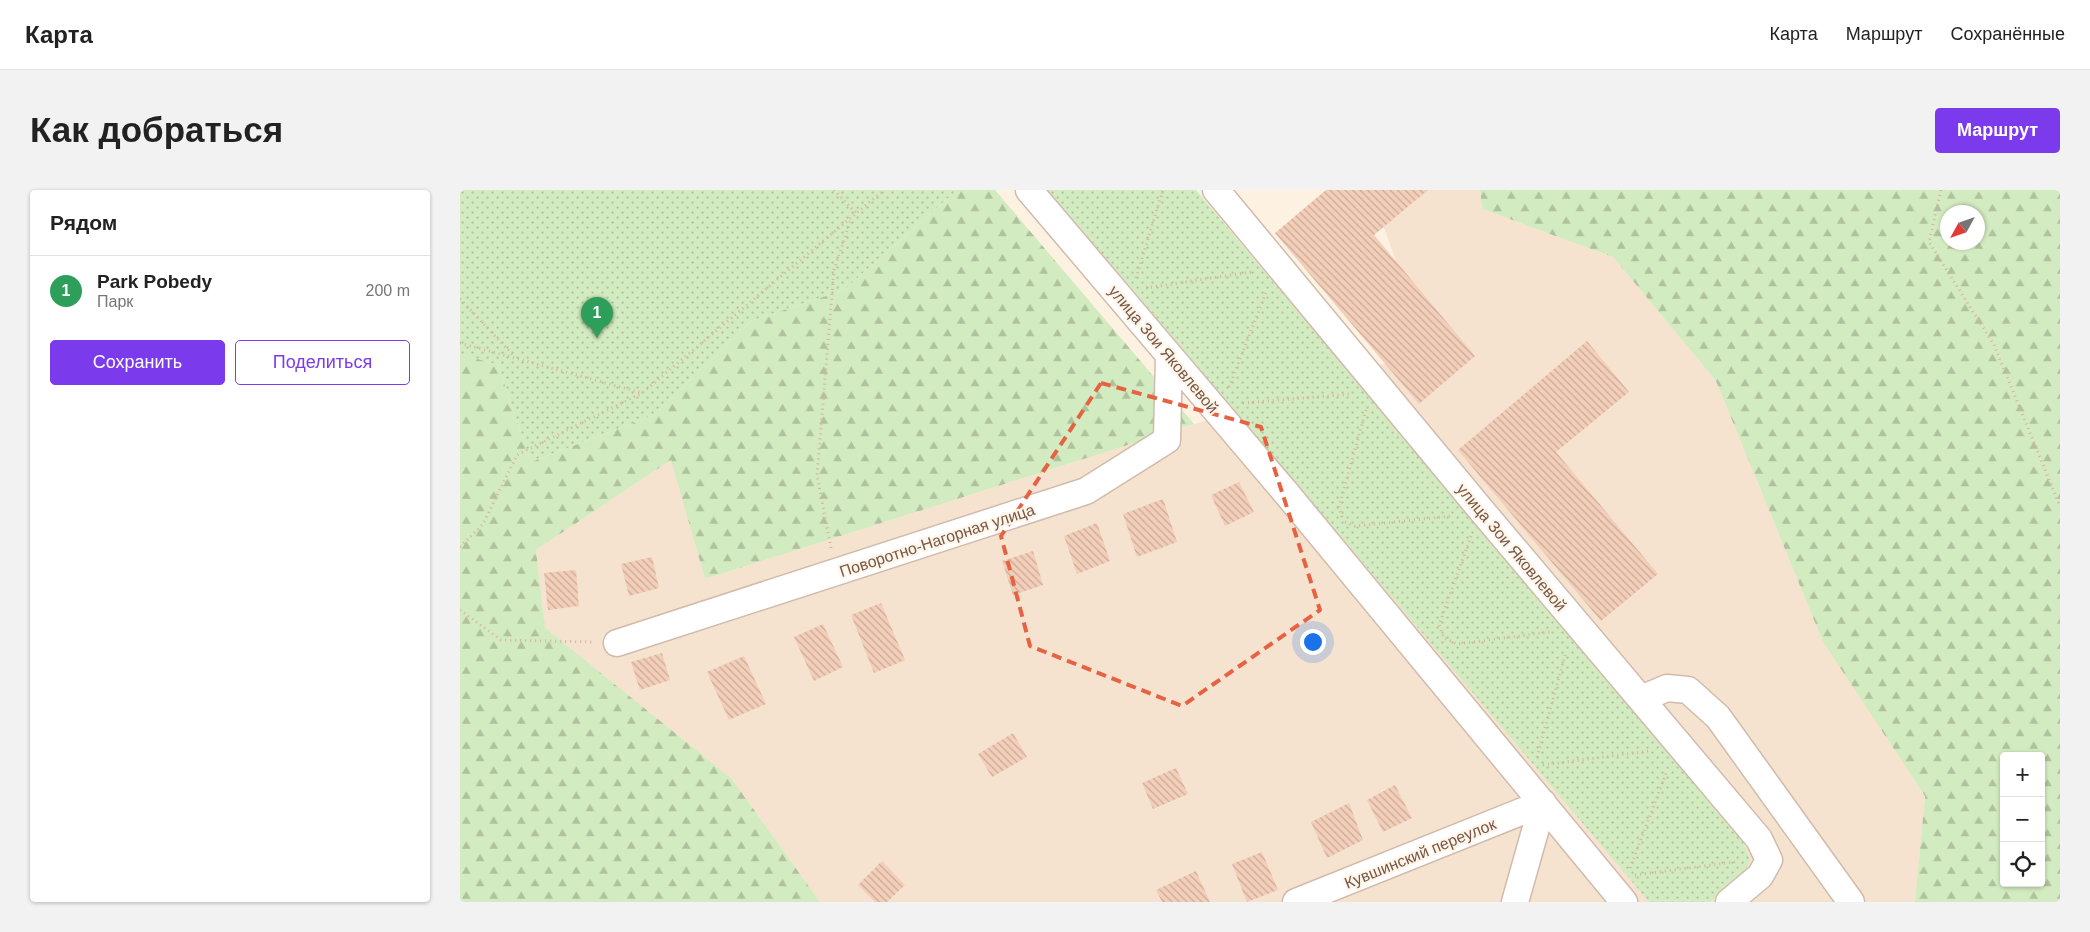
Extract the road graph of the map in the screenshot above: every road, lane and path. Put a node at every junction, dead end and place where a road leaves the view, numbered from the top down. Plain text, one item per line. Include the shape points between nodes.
1 (834, 190) edge
2 (884, 190) edge
3 (1029, 190) edge
4 (1163, 190) edge
5 (1216, 190) edge
6 (1941, 190) edge
7 (857, 214) junction
8 (851, 219) junction
9 (1253, 271) dead end
10 (1136, 281) dead end
11 (1142, 289) dead end
12 (1267, 289) dead end
13 (460, 299) edge
14 (460, 343) edge
15 (1169, 356) junction
16 (514, 357) junction
17 (642, 393) junction
18 (1228, 394) dead end
19 (1356, 394) dead end
20 (1234, 402) dead end
21 (1366, 406) dead end
22 (2060, 506) edge
23 (1458, 516) dead end
24 (1472, 533) dead end
25 (460, 546) edge
26 (835, 572) junction
27 (460, 610) edge
28 (1555, 632) dead end
29 (617, 643) joint
30 (1568, 646) dead end
31 (1641, 699) junction
32 (1654, 751) dead end
33 (1669, 768) dead end
34 (1543, 803) junction
35 (1741, 862) dead end
36 (1296, 902) edge
37 (1515, 902) edge
38 (1624, 902) edge
39 (1729, 902) edge
40 (1851, 902) edge

1 - 7 path
2 - 7 path
3 - 15 street, улица Зои Яковлевой
4 - 10 path
5 - 31 street, улица Зои Яковлевой
6 - 22 path via 1929,242 1994,345
7 - 8 path
8 - 17 path
8 - 26 path via 834,270 817,475
9 - 11 path
12 - 18 path
13 - 16 path
14 - 16 path
15 - 26 street, Поворотно-Нагорная улица via 1167,440 1086,491
15 - 34 street, улица Зои Яковлевой
16 - 17 path
17 - 25 path via 516,455 483,524
19 - 20 path
21 - 23 path via 1339,507 1342,520 1355,526
24 - 28 path via 1439,624 1444,638 1457,644
26 - 29 street, Поворотно-Нагорная улица
27 - 29 path via 501,640
30 - 32 path via 1535,766
31 - 39 street, улица Зои Яковлевой via 1759,839 1769,860 1760,876
31 - 40 street via 1667,688 1688,690 1718,717
33 - 35 path via 1627,876
34 - 36 street, Кувшинский переулок
34 - 37 street
34 - 38 street, улица Зои Яковлевой

